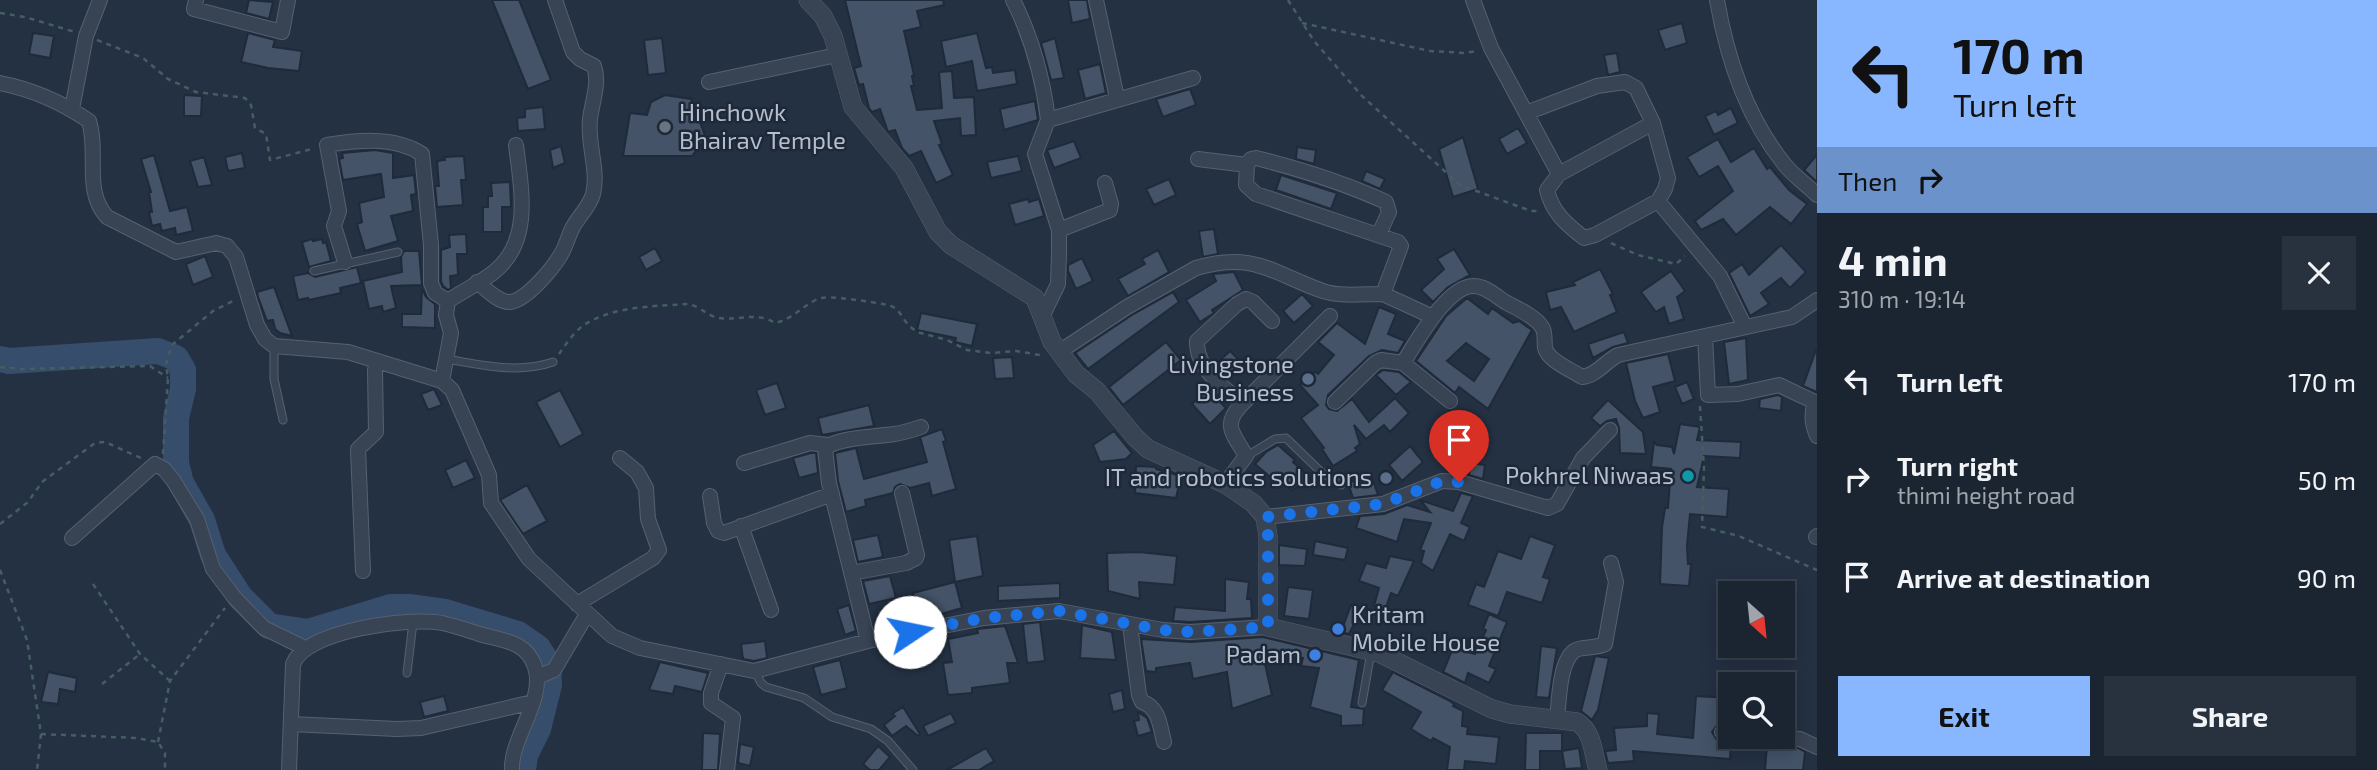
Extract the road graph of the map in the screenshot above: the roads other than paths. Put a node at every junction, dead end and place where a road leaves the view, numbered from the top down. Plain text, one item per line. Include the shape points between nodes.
1 (100, 0) edge
2 (196, 0) edge
3 (288, 0) edge
4 (555, 0) edge
5 (808, 0) edge
6 (1013, 0) edge
7 (1096, 0) edge
8 (1473, 0) edge
9 (1717, 0) edge
10 (837, 55) junction
11 (1193, 78) dead end
12 (709, 82) dead end
13 (0, 83) edge
14 (1118, 98) junction
15 (72, 109) junction
16 (1527, 113) junction
17 (1048, 120) junction
18 (1653, 123) junction
19 (516, 145) dead end
20 (1198, 159) dead end
21 (1247, 165) junction
22 (1559, 174) junction
23 (1105, 183) dead end
24 (1817, 195) edge
25 (1658, 201) junction
26 (1059, 230) junction
27 (1379, 234) junction
28 (398, 252) dead end
29 (345, 262) junction
30 (314, 271) dead end
31 (477, 282) junction
32 (1383, 295) junction
33 (1817, 300) edge
34 (448, 301) junction
35 (1043, 315) junction
36 (1330, 316) dead end
37 (1433, 317) junction
38 (1272, 321) dead end
39 (1745, 327) junction
40 (1704, 336) junction
41 (274, 346) junction
42 (1059, 352) junction
43 (446, 359) junction
44 (378, 360) junction
45 (553, 362) road end
46 (1403, 363) junction
47 (442, 380) junction
48 (1450, 401) dead end
49 (1335, 402) dead end
50 (1243, 403) junction
51 (1816, 403) edge
52 (283, 420) dead end
53 (921, 427) dead end
54 (1610, 429) dead end
55 (1817, 436) edge
56 (828, 445) junction
57 (1246, 456) junction
58 (620, 458) dead end
59 (744, 463) dead end
60 (1225, 484) junction
61 (1341, 485) dead end
62 (902, 493) dead end
63 (832, 494) junction
64 (710, 496) dead end
65 (1265, 517) junction
66 (741, 526) junction
67 (72, 538) dead end
68 (1611, 563) dead end
69 (363, 571) dead end
70 (851, 573) junction
71 (582, 609) junction
72 (771, 610) dead end
73 (413, 621) junction
74 (1130, 625) junction
75 (1268, 627) junction
76 (868, 641) junction
77 (305, 648) junction
78 (1371, 652) junction
79 (720, 664) junction
80 (754, 671) junction
81 (407, 673) dead end
82 (537, 677) junction
83 (533, 702) junction
84 (1362, 702) dead end
85 (1557, 720) junction
86 (291, 724) junction
87 (1795, 739) edge
88 (1164, 742) dead end
89 (1817, 747) edge
90 (508, 769) edge
91 (289, 770) edge
92 (727, 770) edge
93 (913, 770) edge
94 (1598, 770) edge

1 - 15 street via 86,36
2 - 3 street via 194,9 282,32
4 - 31 street via 573,52 594,66 597,74 589,139 592,197 562,255 521,298 500,299
5 - 10 street via 823,16
6 - 17 street via 1031,41
7 - 14 street
8 - 16 street via 1491,48
9 - 24 street via 1730,61 1754,117 1786,166
10 - 12 street
10 - 35 street via 853,107 904,167 938,232 1035,298
11 - 14 street
13 - 15 street
14 - 17 street
15 - 41 street via 89,121 93,133 93,187 100,210 176,252 216,243 227,246 236,257 257,325
16 - 18 street via 1597,86 1625,82 1636,89
16 - 22 street
17 - 26 street via 1035,154
18 - 22 street
18 - 25 street via 1668,178
19 - 31 street via 522,228 512,251 495,271
20 - 21 street
21 - 27 street via 1246,185 1256,194
21 - 27 street via 1256,158 1386,202 1389,212
22 - 25 street via 1547,190 1555,211 1584,237 1595,236
23 - 26 street via 1110,210
25 - 39 street via 1720,276
26 - 35 street via 1058,284
27 - 32 street via 1401,246
28 - 29 lane
29 - 30 lane
29 - 34 street via 334,226 339,211 327,145 406,145 422,154 431,283 435,293
31 - 34 street
32 - 37 street
32 - 42 street via 1335,294 1255,263 1206,265 1127,307
33 - 39 street via 1792,317
34 - 43 street via 451,333
35 - 42 street
36 - 50 street
37 - 40 street via 1465,287 1485,289 1536,320 1544,329 1549,355 1583,377 1618,355
37 - 46 street
38 - 50 street via 1246,299 1197,341 1210,374
39 - 40 street
40 - 51 street via 1708,395 1779,385
41 - 44 street via 348,352
41 - 52 lane via 274,379
42 - 60 street via 1148,449
43 - 45 lane via 520,369
43 - 47 street
44 - 47 street
44 - 69 street via 376,432 358,449
46 - 48 street
46 - 49 street via 1375,363
47 - 71 street via 452,390 489,475 491,503 529,559
50 - 57 street via 1231,415 1229,426
51 - 55 street via 1812,412
53 - 56 street
54 - 65 street via 1583,458 1557,504 1548,508 1442,481 1383,504
56 - 59 street via 810,443
56 - 63 street via 825,461
57 - 60 street
57 - 61 lane via 1275,439 1286,438
58 - 71 street via 646,488 648,519 659,550
60 - 65 street
62 - 70 street via 916,558
63 - 66 street
63 - 70 street
64 - 66 street via 718,531
65 - 75 street
66 - 72 street
67 - 77 street via 155,464 173,480 197,519 214,569 234,597 264,628
68 - 85 street via 1616,582 1605,644 1574,651 1564,665
70 - 76 street
71 - 79 street via 612,636 640,648
71 - 82 street via 554,670
73 - 77 street via 340,634
73 - 81 lane
73 - 82 street via 441,623 513,642 530,657
74 - 75 street via 1190,632
74 - 76 street via 1059,611 984,618
74 - 88 street via 1139,695 1156,713
75 - 78 street
76 - 80 street
77 - 86 street via 293,664
78 - 84 lane
78 - 85 street via 1492,709
79 - 80 street
79 - 92 street via 711,703 733,718
80 - 93 lane via 766,687 804,698 832,717 872,729
82 - 83 street
83 - 86 street via 421,728
83 - 90 street
85 - 94 street via 1583,726
86 - 91 street
87 - 89 street

